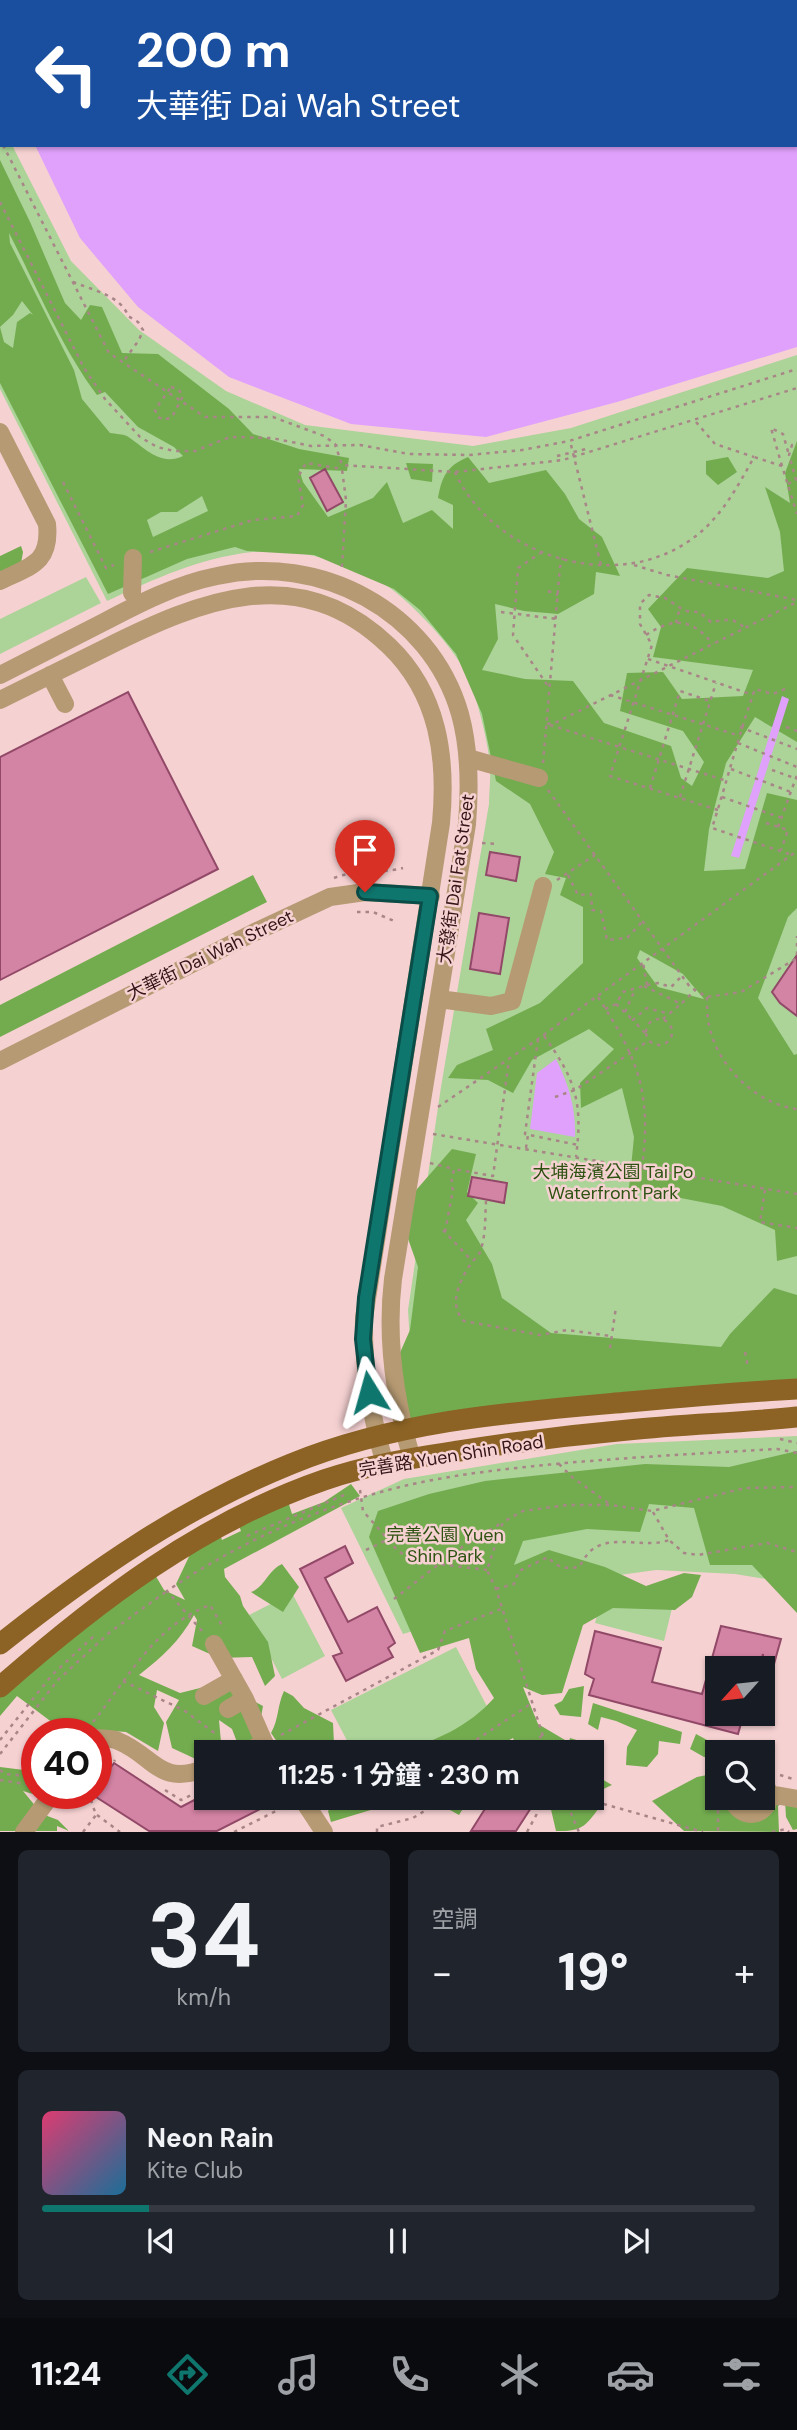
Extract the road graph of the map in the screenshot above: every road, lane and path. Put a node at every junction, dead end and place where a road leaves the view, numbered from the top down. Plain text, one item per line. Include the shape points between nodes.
1 (4, 147) edge
2 (0, 202) edge
3 (73, 282) junction
4 (122, 362) junction
5 (797, 369) edge
6 (797, 388) edge
7 (166, 391) junction
8 (182, 401) junction
9 (695, 421) junction
10 (0, 432) edge
11 (335, 444) junction
12 (571, 445) dead end
13 (797, 447) edge
14 (590, 448) dead end
15 (573, 452) junction
16 (789, 455) junction
17 (557, 456) dead end
18 (754, 457) junction
19 (782, 466) junction
20 (342, 467) junction
21 (455, 472) junction
22 (63, 482) dead end
23 (788, 484) junction
24 (797, 514) edge
25 (542, 552) junction
26 (133, 558) junction
27 (563, 558) junction
28 (601, 565) junction
29 (630, 565) junction
30 (341, 567) dead end
31 (0, 581) edge
32 (192, 582) junction
33 (548, 591) dead end
34 (132, 593) dead end
35 (558, 596) junction
36 (797, 601) edge
37 (202, 605) junction
38 (680, 607) junction
39 (501, 612) dead end
40 (515, 614) junction
41 (556, 619) junction
42 (676, 623) junction
43 (744, 628) junction
44 (646, 635) junction
45 (713, 643) junction
46 (648, 659) junction
47 (667, 666) junction
48 (0, 675) edge
49 (50, 675) junction
50 (641, 679) junction
51 (716, 683) junction
52 (785, 689) dead end
53 (550, 690) junction
54 (609, 695) junction
55 (753, 695) junction
56 (0, 701) edge
57 (710, 701) junction
58 (65, 704) dead end
59 (633, 704) junction
60 (672, 716) junction
61 (547, 724) junction
62 (702, 725) junction
63 (740, 727) junction
64 (786, 727) dead end
65 (797, 731) edge
66 (740, 736) junction
67 (738, 743) junction
68 (620, 746) junction
69 (797, 749) edge
70 (468, 758) junction
71 (659, 760) junction
72 (797, 766) edge
73 (690, 769) junction
74 (731, 769) junction
75 (772, 770) dead end
76 (538, 778) junction
77 (797, 778) edge
78 (727, 781) junction
79 (650, 788) junction
80 (791, 792) junction
81 (722, 797) junction
82 (680, 798) junction
83 (718, 810) junction
84 (782, 818) junction
85 (766, 823) dead end
86 (778, 827) junction
87 (478, 842) dead end
88 (498, 844) dead end
89 (781, 850) junction
90 (797, 851) edge
91 (595, 855) junction
92 (792, 855) junction
93 (568, 875) junction
94 (543, 886) joint
95 (430, 896) junction
96 (643, 921) junction
97 (797, 936) edge
98 (663, 949) junction
99 (643, 963) junction
100 (682, 976) junction
101 (646, 986) junction
102 (671, 987) junction
103 (635, 989) junction
104 (695, 990) junction
105 (597, 996) junction
106 (664, 996) junction
107 (706, 998) junction
108 (439, 999) junction
109 (616, 1004) junction
110 (681, 1004) junction
111 (606, 1009) junction
112 (625, 1012) junction
113 (670, 1014) junction
114 (663, 1019) junction
115 (633, 1020) junction
116 (645, 1034) junction
117 (544, 1035) junction
118 (538, 1040) junction
119 (648, 1041) junction
120 (630, 1052) junction
121 (509, 1060) junction
122 (0, 1061) edge
123 (575, 1090) junction
124 (555, 1097) dead end
125 (434, 1110) dead end
126 (797, 1110) edge
127 (430, 1133) dead end
128 (528, 1135) junction
129 (496, 1143) junction
130 (578, 1145) junction
131 (526, 1148) junction
132 (576, 1157) junction
133 (425, 1162) dead end
134 (642, 1168) junction
135 (454, 1169) junction
136 (765, 1190) junction
137 (797, 1194) edge
138 (486, 1201) dead end
139 (797, 1228) edge
140 (472, 1261) junction
141 (616, 1307) dead end
142 (611, 1336) junction
143 (610, 1349) dead end
144 (746, 1352) dead end
145 (748, 1368) dead end
146 (797, 1389) edge
147 (797, 1417) edge
148 (403, 1429) junction
149 (377, 1436) junction
150 (777, 1439) dead end
151 (797, 1443) edge
152 (797, 1453) edge
153 (412, 1458) junction
154 (385, 1464) junction
155 (559, 1464) junction
156 (797, 1487) edge
157 (361, 1498) junction
158 (611, 1505) junction
159 (652, 1511) junction
160 (503, 1522) junction
161 (238, 1539) dead end
162 (387, 1540) junction
163 (669, 1540) junction
164 (366, 1550) dead end
165 (797, 1552) edge
166 (439, 1564) junction
167 (487, 1570) junction
168 (496, 1588) junction
169 (167, 1591) junction
170 (394, 1599) dead end
171 (501, 1609) junction
172 (187, 1614) junction
173 (96, 1634) dead end
174 (219, 1637) junction
175 (0, 1644) edge
176 (234, 1679) junction
177 (123, 1681) junction
178 (0, 1687) edge
179 (204, 1696) dead end
180 (245, 1699) junction
181 (532, 1703) junction
182 (228, 1709) dead end
183 (101, 1718) edge
184 (217, 1735) dead end
185 (543, 1735) junction
186 (112, 1738) edge
187 (0, 1740) edge
188 (274, 1740) edge
189 (277, 1740) edge
190 (475, 1740) edge
191 (536, 1740) edge
192 (544, 1740) edge
193 (0, 1754) edge
194 (0, 1770) edge
195 (194, 1771) edge
196 (21, 1776) edge
197 (0, 1780) edge
198 (21, 1783) edge
199 (775, 1790) edge
200 (797, 1799) edge
201 (604, 1804) edge
202 (41, 1809) edge
203 (94, 1809) edge
204 (278, 1810) edge
205 (310, 1810) edge
206 (426, 1810) edge
207 (539, 1810) edge
208 (570, 1810) edge
209 (724, 1810) edge
210 (738, 1810) edge
211 (764, 1810) edge
212 (96, 1815) junction
213 (676, 1823) junction
214 (24, 1832) edge
215 (83, 1832) edge
216 (120, 1832) edge
217 (234, 1832) edge
218 (324, 1832) edge
219 (377, 1832) edge
220 (527, 1832) edge
221 (579, 1832) edge
222 (676, 1832) edge
223 (702, 1832) edge
224 (719, 1832) edge
225 (772, 1832) edge
226 (789, 1832) edge

1 - 3 path
2 - 11 path via 84,368 105,400 140,437 174,451 195,451 230,437 272,438 311,446
3 - 4 path via 109,354
3 - 4 path via 115,300 143,330
4 - 7 path
5 - 11 path via 569,440 522,450 421,454
6 - 9 path
7 - 8 path
7 - 8 path via 181,390
7 - 8 path via 155,410 159,417 172,417
8 - 11 path via 205,416 273,416
9 - 18 path via 715,444
9 - 21 path via 563,460
10 - 31 street via 47,524 49,538 38,562
11 - 20 path
12 - 15 path, bridge
13 - 16 path via 792,445
14 - 15 path
15 - 17 path
15 - 28 path, bridge
16 - 19 path via 783,434 771,428
16 - 23 path via 796,481
18 - 19 path
18 - 29 path via 732,498 689,541
19 - 23 path
20 - 21 path
20 - 26 path via 306,464 298,477 303,505 297,516 253,520
20 - 30 path via 346,500
21 - 25 path via 465,493 498,526
22 - 26 path via 106,568
23 - 24 path
25 - 27 path
25 - 40 path via 518,568
26 - 34 street
27 - 28 path
27 - 35 path
28 - 29 path
29 - 36 path
32 - 37 street
32 - 48 street, 大發街 Dai Fat Street
32 - 70 street, 大發街 Dai Fat Street via 236,572 297,572 344,586 376,603 417,639 447,682 459,712
33 - 35 path
35 - 41 path
36 - 43 path
37 - 49 street, 大發街 Dai Fat Street via 154,623
37 - 95 street, 大發街 Dai Fat Street via 273,595 312,601 358,621 406,665 425,695 442,751 444,793
38 - 42 path
38 - 43 path via 699,612 711,622 728,620
38 - 44 path via 649,595 640,604 640,624
39 - 40 path
40 - 41 path
40 - 53 path via 513,635
41 - 53 path
42 - 44 path
42 - 45 path via 702,631
43 - 45 path
44 - 46 path via 652,645
45 - 47 path
46 - 47 path
46 - 50 path
47 - 50 path
47 - 51 path
49 - 56 street, 大發街 Dai Fat Street
49 - 58 street
50 - 54 path
50 - 59 path
51 - 55 path
51 - 57 path
52 - 55 path via 773,694 755,688
53 - 61 path
54 - 59 path
54 - 61 path
55 - 63 path
57 - 60 path via 680,691
57 - 62 path
59 - 60 path
59 - 68 path
60 - 62 path
60 - 71 path
61 - 68 path
61 - 76 path
62 - 66 path
62 - 73 path
63 - 66 path
63 - 69 path
64 - 65 path
66 - 67 path
67 - 72 path
67 - 74 path
68 - 71 path
68 - 79 path via 610,776
70 - 76 street
70 - 108 street, 大發街 Dai Fat Street via 467,824
71 - 73 path
71 - 79 path
73 - 78 path
73 - 82 path
74 - 78 path
74 - 80 path
75 - 77 path
76 - 91 path
77 - 80 path
78 - 81 path
79 - 82 path
80 - 84 path
81 - 83 path
81 - 84 path
82 - 83 path
83 - 89 path via 712,828
84 - 86 path
85 - 86 path
86 - 89 path via 788,830
87 - 88 path
89 - 92 path
90 - 92 path
91 - 93 path
91 - 96 path
92 - 98 path
93 - 94 path
93 - 96 path via 578,895 591,894 592,909 601,911 607,940 627,938
94 - 108 street via 512,1001 491,1006
95 - 122 street, 大華街 Dai Wah Street via 365,892 330,897
95 - 149 street, 大發街 Dai Fat Street via 365,1308 364,1358
96 - 98 path
97 - 107 path via 797,958 741,992
98 - 99 path
98 - 100 path
99 - 101 path
99 - 105 path
100 - 102 path
100 - 104 path
101 - 102 path
101 - 103 path
101 - 106 path
102 - 106 path
103 - 109 path via 623,992
103 - 112 path
104 - 107 path
104 - 110 path
105 - 111 path
105 - 117 path
106 - 110 path
107 - 126 path via 709,1027 736,1075 769,1101
108 - 148 street, 大發街 Dai Fat Street via 391,1295 390,1331
109 - 111 path
109 - 112 path
110 - 113 path
111 - 120 path
112 - 115 path
113 - 114 path
113 - 115 path via 647,1008
114 - 116 path via 650,1022
114 - 119 path via 669,1023 671,1036 661,1045
115 - 116 path
116 - 119 path
117 - 118 path
117 - 123 path
118 - 121 path
118 - 128 path via 524,1134
119 - 120 path
120 - 123 path
120 - 134 path via 645,1103
121 - 125 path
121 - 129 path
123 - 124 path
123 - 130 path
127 - 129 path
128 - 130 path
128 - 131 path
129 - 131 path
129 - 135 path via 493,1176
130 - 132 path
131 - 132 path
132 - 134 path
133 - 135 path
134 - 136 path
135 - 140 path via 444,1231
136 - 137 path
136 - 139 path via 760,1222
138 - 140 path via 483,1240
140 - 142 path via 458,1287 455,1306 464,1321 540,1335 567,1330
141 - 142 path
142 - 143 path
144 - 145 path
146 - 148 main road, 完善路 Yuen Shin Road via 491,1414
147 - 153 main road, 完善路 Yuen Shin Road via 627,1430
148 - 149 main road, 完善路 Yuen Shin Road
148 - 153 street, 大發街 Dai Fat Street
149 - 154 street, 大發街 Dai Fat Street
149 - 175 main road, 完善路 Yuen Shin Road via 260,1477 162,1528 70,1588
150 - 151 path
152 - 155 path via 777,1449
153 - 154 main road, 完善路 Yuen Shin Road
154 - 178 main road, 完善路 Yuen Shin Road via 326,1479 223,1523 124,1585
155 - 157 path via 439,1479
155 - 158 path
156 - 159 path via 745,1488
157 - 161 path via 360,1489
157 - 162 path via 363,1511
157 - 169 path via 255,1540
158 - 159 path
158 - 160 path via 547,1507 523,1511
159 - 163 path
160 - 166 path
160 - 167 path
162 - 164 path
162 - 166 path via 411,1559
163 - 165 path via 684,1553 698,1555 767,1543
163 - 168 path via 605,1543 591,1550 579,1567 566,1569 548,1557 519,1571 514,1584
166 - 167 path
166 - 170 path
167 - 168 path
168 - 171 path
169 - 172 path
169 - 193 path via 110,1632 58,1680
171 - 181 path
171 - 189 path via 445,1631 438,1650
172 - 174 path
172 - 174 path via 210,1605
172 - 177 path via 144,1653
173 - 187 path via 52,1675
174 - 176 street
176 - 179 street
176 - 180 street
177 - 183 path
177 - 184 path via 185,1711
180 - 182 street
180 - 188 street
181 - 185 path
181 - 190 path
185 - 191 path
185 - 192 path
186 - 195 street via 158,1769 178,1775
194 - 196 path
197 - 198 path
199 - 200 street
201 - 213 path
202 - 214 street
203 - 212 path
204 - 217 path
205 - 218 street
206 - 219 path via 377,1827
207 - 220 path
208 - 221 path
209 - 224 path
210 - 211 street via 750,1815
212 - 215 path
212 - 216 path
213 - 222 path
213 - 223 path
225 - 226 path

